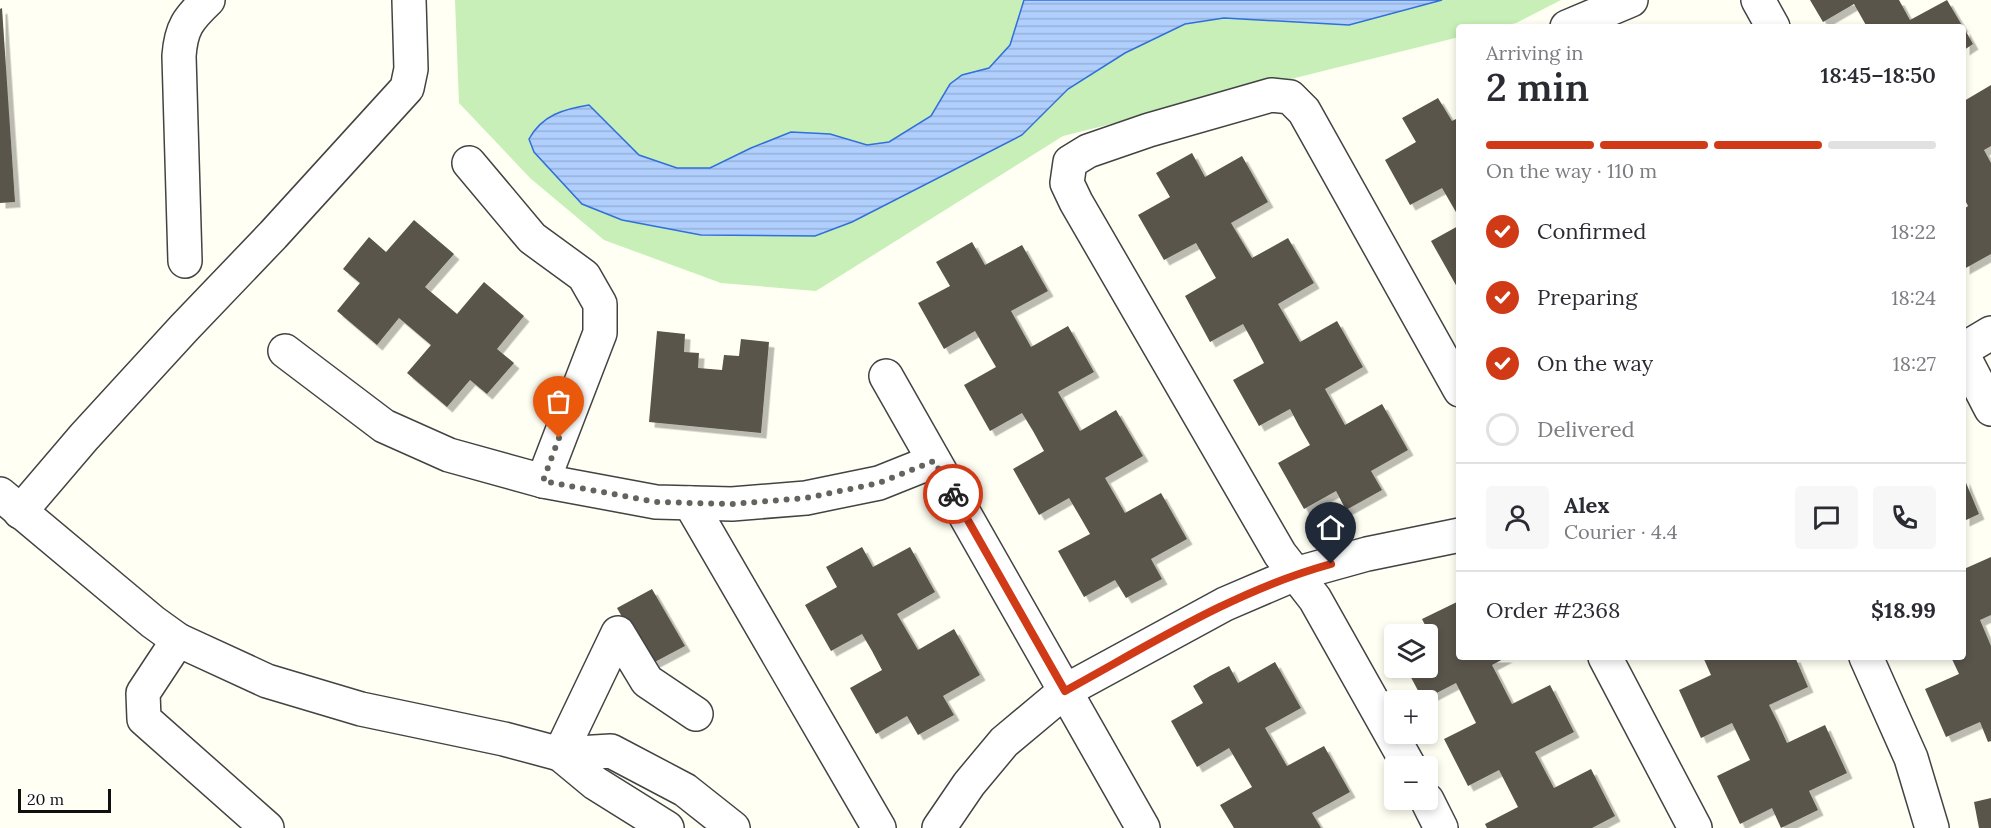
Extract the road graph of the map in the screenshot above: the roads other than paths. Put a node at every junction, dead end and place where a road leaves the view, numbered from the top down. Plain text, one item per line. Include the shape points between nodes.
1 (208, 0) edge
2 (409, 0) edge
3 (1631, 0) edge
4 (1758, 0) edge
5 (1573, 24) edge
6 (1771, 24) edge
7 (469, 162) dead end
8 (185, 261) dead end
9 (1991, 333) edge
10 (1966, 348) edge
11 (285, 351) dead end
12 (1966, 361) edge
13 (886, 376) dead end
14 (1456, 383) edge
15 (1991, 409) edge
16 (934, 461) junction
17 (543, 481) junction
18 (10, 503) edge
19 (690, 503) junction
20 (1456, 536) edge
21 (1295, 574) junction
22 (178, 640) junction
23 (1607, 660) edge
24 (1867, 660) edge
25 (1065, 691) junction
26 (696, 714) dead end
27 (560, 754) junction
28 (1403, 756) edge
29 (1432, 810) edge
30 (267, 828) edge
31 (667, 828) edge
32 (733, 828) edge
33 (879, 828) edge
34 (939, 828) edge
35 (1143, 828) edge
36 (1441, 828) edge
37 (1695, 828) edge
38 (1932, 828) edge

1 - 8 street via 189,20 181,37 179,56
2 - 18 street via 411,69 407,88 107,411
3 - 5 street
4 - 6 street
7 - 17 street via 532,238 584,276 600,304 600,333
9 - 10 street
11 - 17 street via 384,426 449,455
12 - 15 street
13 - 16 street
14 - 21 street via 1304,111 1290,97 1271,95 1149,130 1088,151 1070,162 1067,183 1076,202
16 - 19 street via 879,483 806,498
16 - 25 street
17 - 19 street via 656,502
18 - 22 street
19 - 33 street
20 - 21 street
21 - 25 street via 1225,604
21 - 28 street via 1315,599
22 - 27 street via 267,681 361,708
22 - 30 street via 142,693 144,719
23 - 37 street
24 - 38 street via 1911,758
25 - 34 street via 1004,742
25 - 35 street
26 - 27 street via 647,681 618,633
27 - 31 street via 595,783
27 - 32 street via 611,752 685,790
29 - 36 street

